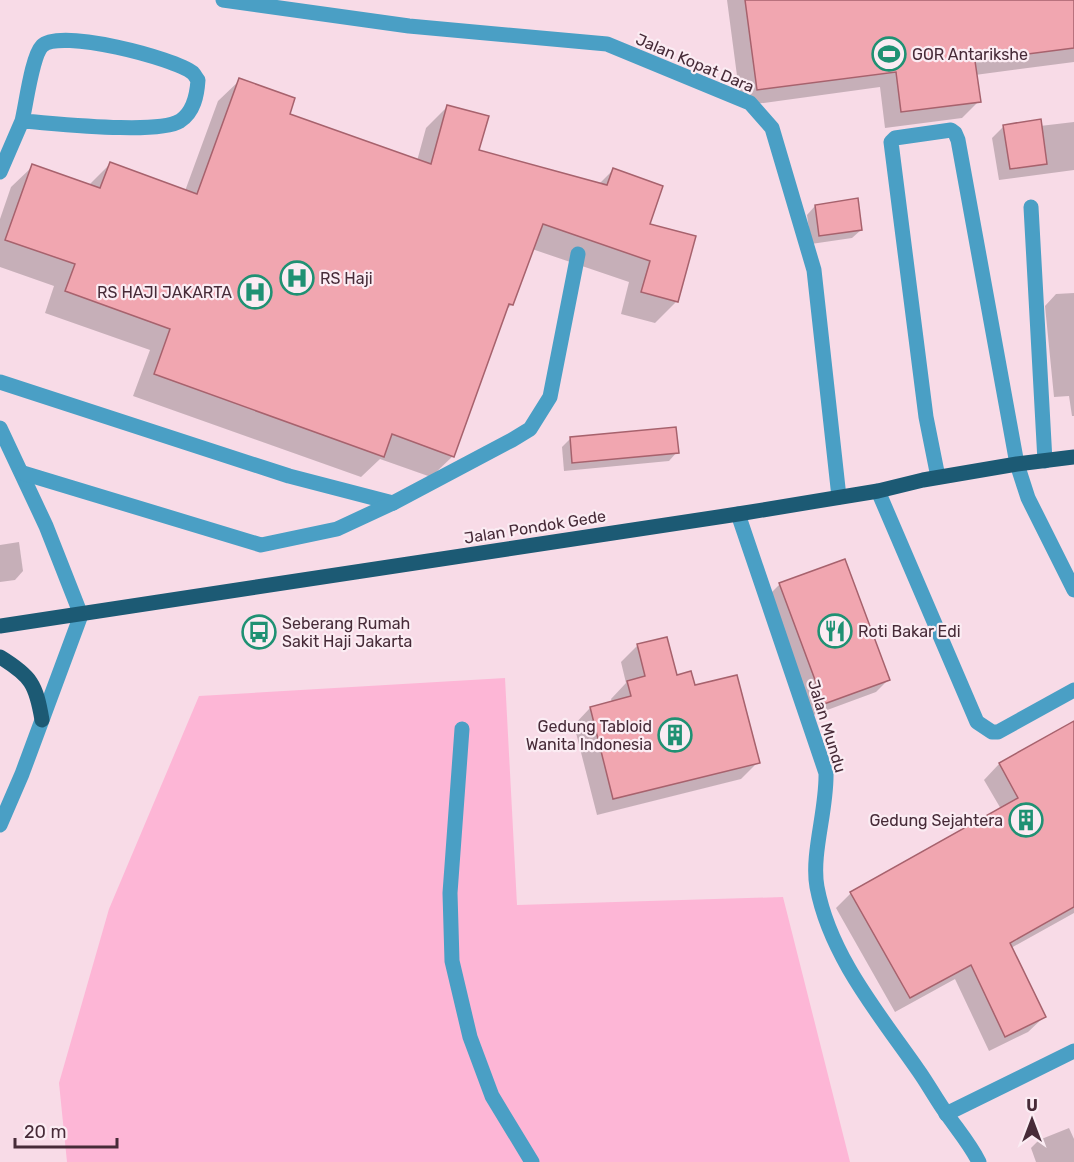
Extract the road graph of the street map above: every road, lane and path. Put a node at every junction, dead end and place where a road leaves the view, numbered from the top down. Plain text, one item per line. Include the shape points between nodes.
1 (223, 0) edge
2 (22, 121) junction
3 (0, 172) edge
4 (1031, 207) dead end
5 (578, 254) dead end
6 (0, 382) edge
7 (0, 428) edge
8 (1074, 457) edge
9 (1045, 460) junction
10 (1017, 464) junction
11 (23, 473) junction
12 (938, 477) junction
13 (878, 491) junction
14 (839, 497) junction
15 (393, 503) junction
16 (738, 514) junction
17 (1074, 590) edge
18 (81, 615) junction
19 (0, 626) edge
20 (0, 657) edge
21 (1074, 690) edge
22 (42, 720) junction
23 (462, 729) dead end
24 (0, 825) edge
25 (1074, 1051) edge
26 (946, 1113) junction
27 (532, 1162) edge
28 (979, 1162) edge

1 - 14 street, Jalan Kopat Dara via 409,26 606,44 750,103 772,128 814,270
2 - 2 street via 36,56 43,45 55,40 116,47 159,59 193,73 198,80 190,112 179,122 152,128
2 - 3 street
4 - 9 street
5 - 15 street via 550,397 530,429
6 - 15 street via 289,476
7 - 11 street
8 - 9 main road, Jalan Pondok Gede
9 - 10 main road, Jalan Pondok Gede
10 - 12 main road, Jalan Pondok Gede
10 - 12 street via 955,133 951,130 895,138 891,148 926,417
10 - 17 street via 1028,498
11 - 15 street via 261,545 337,530
11 - 18 street
12 - 13 main road, Jalan Pondok Gede
13 - 14 main road, Jalan Pondok Gede
13 - 21 street via 977,722 998,732
14 - 16 main road, Jalan Pondok Gede
16 - 18 main road, Jalan Pondok Gede
16 - 26 street, Jalan Mundu via 826,773 815,873 830,928 880,1018
18 - 19 main road, Jalan Pondok Gede
18 - 22 street
20 - 22 main road via 31,681
22 - 24 street
23 - 27 street via 450,893 452,960 470,1037 492,1096
25 - 26 street
26 - 28 street, Jalan Mundu

